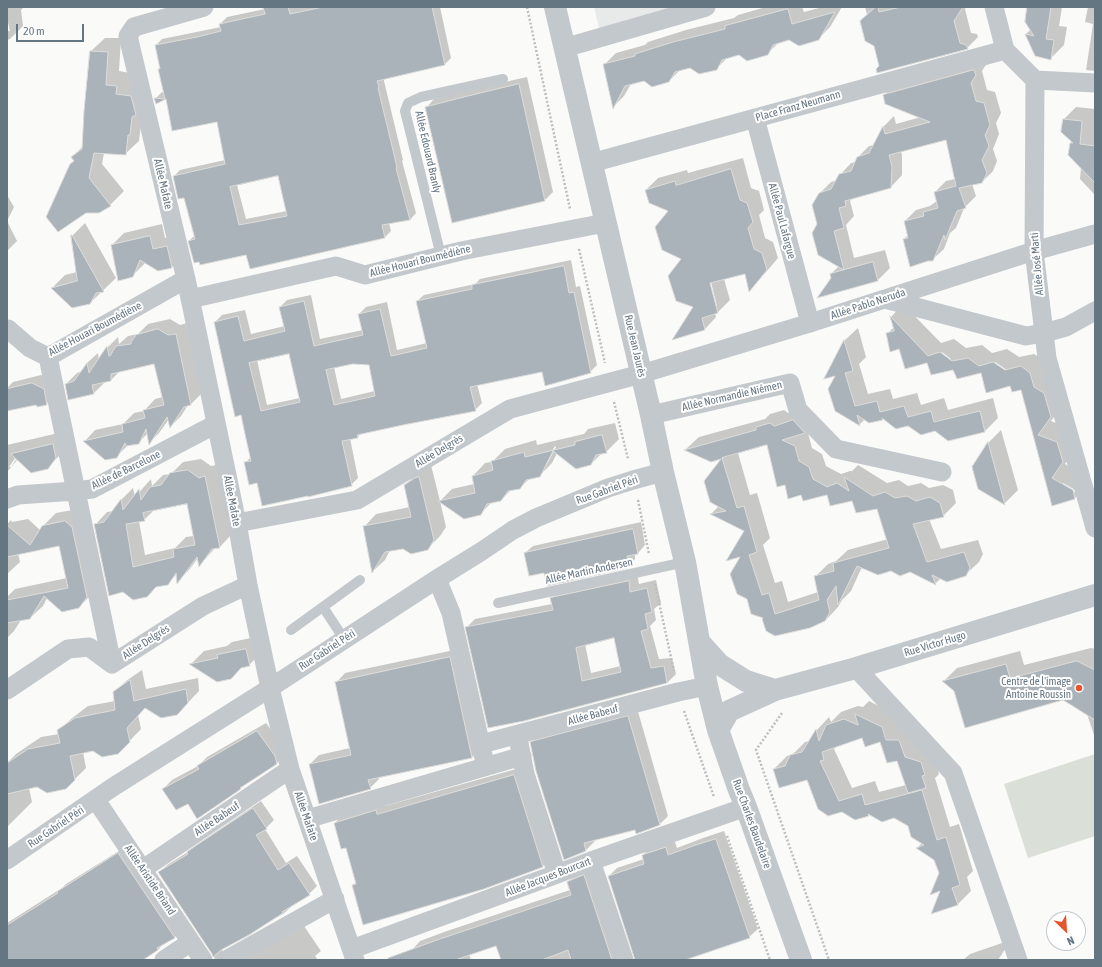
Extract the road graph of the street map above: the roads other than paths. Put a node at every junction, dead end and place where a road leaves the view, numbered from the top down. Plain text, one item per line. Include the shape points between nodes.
1 (204, 7) edge
2 (555, 7) edge
3 (706, 7) edge
4 (994, 7) edge
5 (564, 48) junction
6 (1005, 50) junction
7 (503, 79) dead end
8 (1035, 80) junction
9 (1095, 84) edge
10 (754, 118) junction
11 (591, 163) junction
12 (606, 223) junction
13 (1095, 234) edge
14 (1034, 251) junction
15 (440, 256) junction
16 (186, 279) junction
17 (190, 299) junction
18 (885, 299) junction
19 (1095, 311) edge
20 (810, 323) junction
21 (7, 329) edge
22 (1044, 333) junction
23 (48, 357) junction
24 (641, 374) junction
25 (651, 415) junction
26 (216, 424) junction
27 (663, 472) junction
28 (942, 472) dead end
29 (75, 492) junction
30 (7, 499) edge
31 (237, 523) junction
32 (1095, 528) edge
33 (685, 562) junction
34 (437, 579) junction
35 (360, 580) dead end
36 (248, 585) junction
37 (1095, 596) edge
38 (498, 603) dead end
39 (323, 607) junction
40 (291, 630) dead end
41 (344, 639) junction
42 (700, 643) junction
43 (112, 664) junction
44 (856, 668) junction
45 (707, 686) junction
46 (270, 688) junction
47 (7, 690) edge
48 (775, 690) junction
49 (718, 730) junction
50 (517, 735) junction
51 (480, 744) junction
52 (522, 756) junction
53 (486, 766) junction
54 (290, 769) junction
55 (96, 800) junction
56 (746, 807) junction
57 (307, 819) junction
58 (7, 860) edge
59 (591, 861) junction
60 (143, 869) junction
61 (557, 874) junction
62 (334, 899) junction
63 (191, 942) junction
64 (353, 955) edge
65 (164, 960) edge
66 (203, 960) edge
67 (226, 960) edge
68 (624, 960) edge
69 (801, 960) edge
70 (1018, 960) edge

1 - 16 street, Allée Mafate via 134,27 128,36
2 - 5 street, Rue Jean Jaurès
3 - 5 street
4 - 6 street
5 - 11 street, Rue Jean Jaurès
6 - 8 street
6 - 10 street, Place Franz Neumann
7 - 15 lane, Allée Edouard Branly via 421,97 408,103 405,111
8 - 9 street
8 - 14 street, Allée José Marti
10 - 11 street, Place Franz Neumann
10 - 20 street, Allée Paul Lafargue
11 - 12 street, Rue Jean Jaurès
12 - 15 street, Allée Houari Boumédiène
12 - 24 street, Rue Jean Jaurès
13 - 14 street, Allée Pablo Neruda
14 - 18 street, Allée Pablo Neruda
14 - 22 street, Allée José Marti
15 - 17 street, Allée Houari Boumédiène via 366,275 336,266
16 - 17 street, Allée Mafate
16 - 23 street, Allée Houari Boumédiène
17 - 26 street, Allée Mafate
18 - 20 street, Allée Pablo Neruda
18 - 22 street via 1026,336
19 - 22 street via 1066,327
20 - 24 street, Allée Pablo Neruda
21 - 23 street, Allée Houari Boumédiène via 30,348
22 - 32 street, Allée José Marti via 1047,358
23 - 29 street
24 - 25 street, Rue Jean Jaurès
24 - 31 street, Allée Delgrès via 510,409 357,500
25 - 27 street, Rue Jean Jaurès
25 - 28 street, Allée Normandie Niémen via 790,383 798,410 836,448
26 - 29 street, Allée de Barcelone via 92,488
26 - 31 street, Allée Mafate
27 - 33 street, Rue Jean Jaurès
27 - 34 street, Rue Gabriel Péri via 608,488 536,518
29 - 30 street, Allée de Barcelone
29 - 43 street
31 - 36 street, Allée Mafate
33 - 38 lane, Allée Martin Andersen
33 - 42 street, Rue Jean Jaurès
34 - 41 street, Rue Gabriel Péri
34 - 51 street via 451,613
35 - 39 lane
36 - 43 street, Allée Delgrès via 203,606
36 - 46 street, Allée Mafate
37 - 44 street, Rue Victor Hugo
39 - 40 lane
39 - 41 lane
41 - 46 street, Rue Gabriel Péri
42 - 45 street, Rue Jean Jaurès
42 - 48 street via 719,664 746,681
43 - 47 street, Allée Delgrès via 89,646 68,649
44 - 48 street, Rue Victor Hugo
44 - 70 street via 953,772
45 - 49 street, Rue Charles Baudelaire
45 - 50 street, Allée Babeuf
46 - 54 street, Allée Mafate
46 - 55 street, Rue Gabriel Péri
48 - 49 street, Rue Victor Hugo via 730,711
49 - 56 street, Rue Charles Baudelaire
50 - 51 street, Allée Babeuf
50 - 52 street
51 - 53 street
52 - 53 street
52 - 61 street via 524,774
53 - 57 street
54 - 57 street, Allée Mafate
54 - 60 street, Allée Babeuf
55 - 58 street, Rue Gabriel Péri
55 - 60 street, Allée Aristide Briand
56 - 59 street, Allée Jacques Bourcart
56 - 69 street, Rue Charles Baudelaire
57 - 62 street, Allée Mafate
59 - 61 street, Allée Jacques Bourcart
59 - 68 street
60 - 63 street, Allée Aristide Briand
61 - 64 street, Allée Jacques Bourcart
62 - 64 street, Allée Mafate
62 - 67 street
63 - 65 street
63 - 66 street, Allée Aristide Briand

